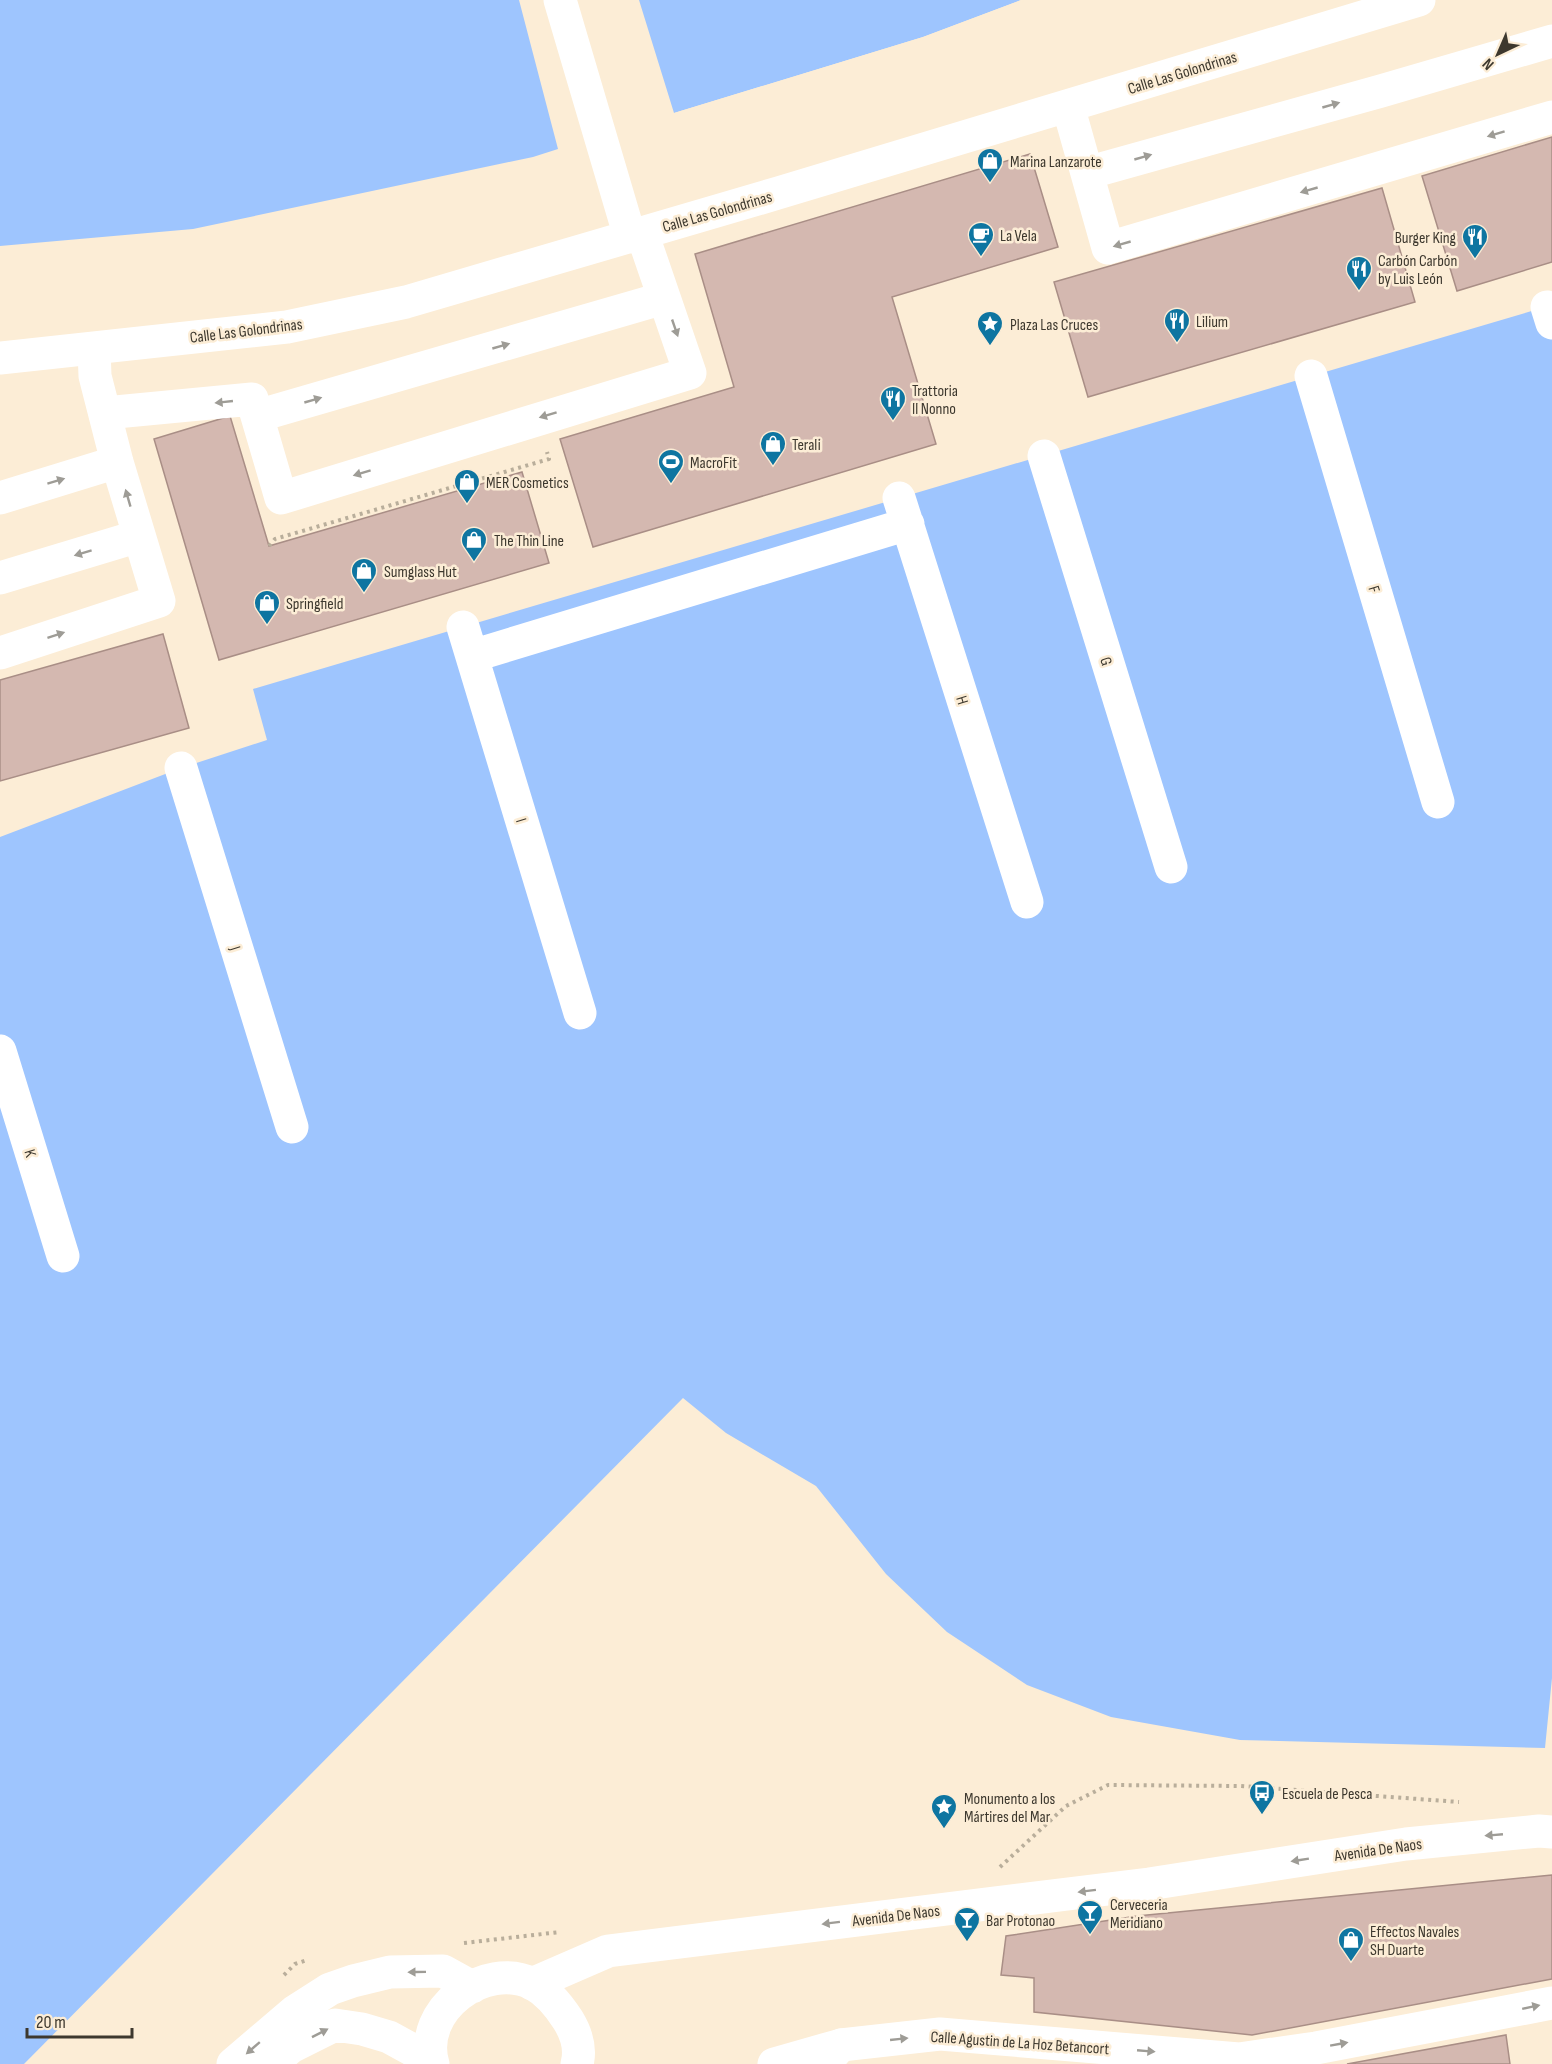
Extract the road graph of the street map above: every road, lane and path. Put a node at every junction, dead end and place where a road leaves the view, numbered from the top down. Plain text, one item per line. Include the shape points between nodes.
1 (560, 0) edge
2 (1419, 0) edge
3 (1552, 41) edge
4 (1068, 106) junction
5 (1552, 117) edge
6 (1087, 173) junction
7 (636, 235) junction
8 (664, 298) junction
9 (94, 348) junction
10 (0, 358) edge
11 (1311, 376) dead end
12 (105, 413) junction
13 (257, 416) junction
14 (1044, 456) dead end
15 (117, 462) junction
16 (0, 498) edge
17 (139, 537) junction
18 (0, 578) edge
19 (468, 641) joint
20 (0, 653) edge
21 (181, 768) dead end
22 (1438, 802) dead end
23 (1171, 867) dead end
24 (1027, 902) dead end
25 (580, 1013) dead end
26 (0, 1051) edge
27 (292, 1127) dead end
28 (63, 1256) dead end
29 (1552, 1832) edge
30 (532, 1984) junction
31 (472, 1987) junction
32 (1552, 2003) edge
33 (1066, 2054) edge
34 (833, 2055) edge
35 (432, 2062) edge
36 (233, 2064) edge
37 (271, 2064) edge
38 (577, 2064) edge
39 (774, 2064) edge

1 - 7 street
2 - 4 street, Calle Las Golondrinas
6 -> 3 street
4 - 6 street
4 - 7 street, Calle Las Golondrinas
5 -> 6 street via 1108,248
7 - 8 street
7 - 9 street, Calle Las Golondrinas via 406,302 287,327
13 -> 8 street
8 -> 13 street via 690,373 281,498
9 - 10 street, Calle Las Golondrinas
9 - 12 street via 95,376
11 - 22 street, F
13 -> 12 street via 252,399
12 - 15 street
14 - 23 street, G
16 -> 15 street
17 -> 15 street
17 -> 18 street
20 -> 17 street via 159,602
19 - 24 street, H via 903,511
19 - 25 street, I
21 - 27 street, J
26 - 28 street, K
29 -> 30 street, Avenida De Naos via 1406,1844 1149,1884 608,1951
30 - 31 street via 507,1978
30 - 38 street via 560,2008 575,2032
31 - 35 street via 450,2002 437,2018 431,2037
31 -> 36 street via 443,1971 390,1972 353,1981 330,1989 294,2012
33 -> 32 street, Calle Agustin de La Hoz Betancort via 1239,2059
34 -> 33 street, Calle Agustin de La Hoz Betancort via 940,2034
34 - 39 street, Calle Agustin de La Hoz Betancort
37 -> 35 street via 291,2047 335,2025 389,2037

